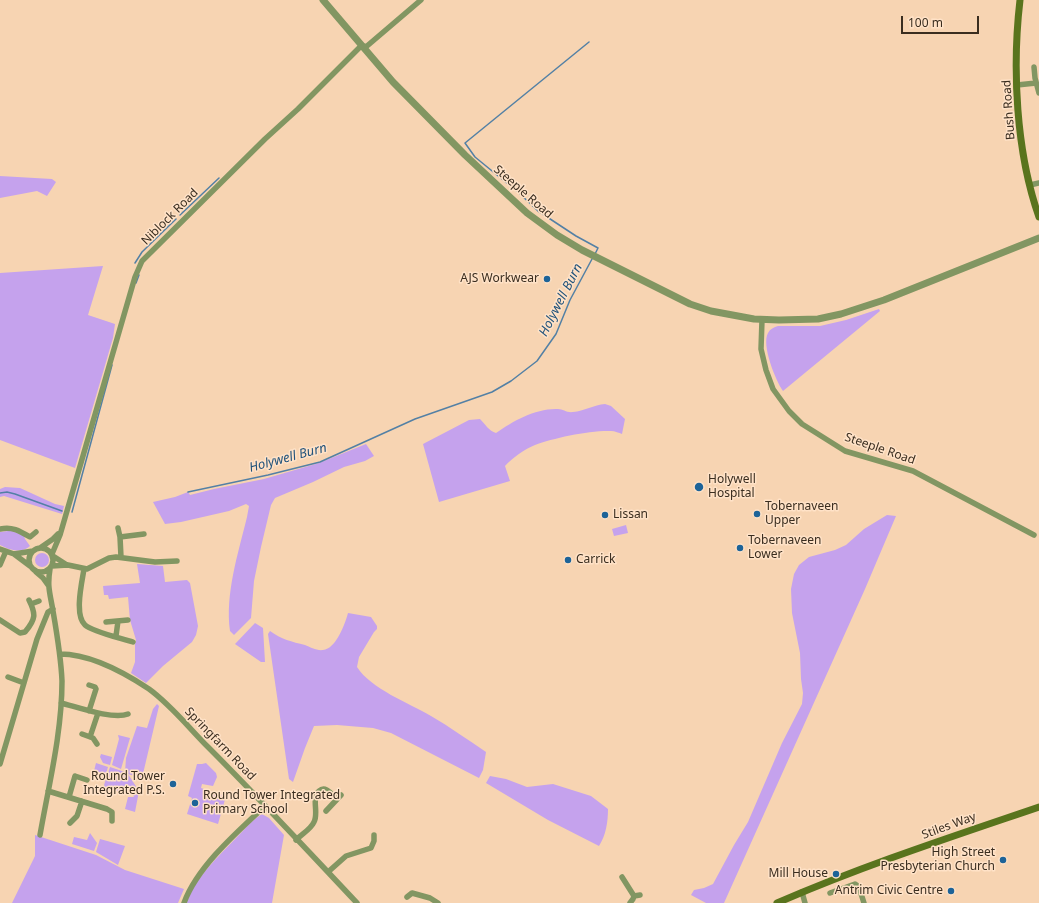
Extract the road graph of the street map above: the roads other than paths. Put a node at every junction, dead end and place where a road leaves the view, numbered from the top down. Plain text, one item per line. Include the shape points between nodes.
1 (323, 0) edge
2 (421, 0) edge
3 (1020, 0) edge
4 (363, 47) junction
5 (1034, 67) dead end
6 (1036, 83) junction
7 (1017, 85) junction
8 (1039, 93) edge
9 (1039, 183) edge
10 (1030, 185) junction
11 (1039, 217) edge
12 (1039, 238) edge
13 (762, 320) junction
14 (118, 528) dead end
15 (0, 529) edge
16 (61, 531) junction
17 (36, 532) dead end
18 (144, 534) dead end
19 (1034, 535) dead end
20 (120, 536) junction
21 (40, 548) junction
22 (3, 550) edge
23 (33, 551) junction
24 (14, 554) junction
25 (53, 555) junction
26 (121, 557) junction
27 (172, 559) dead end
28 (0, 565) edge
29 (68, 565) junction
30 (30, 566) junction
31 (51, 568) junction
32 (84, 569) junction
33 (36, 571) junction
34 (48, 585) junction
35 (39, 601) dead end
36 (53, 609) junction
37 (0, 620) edge
38 (128, 620) dead end
39 (118, 621) junction
40 (106, 622) dead end
41 (116, 636) junction
42 (133, 642) dead end
43 (60, 654) junction
44 (8, 677) dead end
45 (24, 682) junction
46 (89, 685) dead end
47 (61, 703) junction
48 (89, 710) junction
49 (98, 713) junction
50 (128, 714) dead end
51 (82, 734) dead end
52 (90, 737) junction
53 (97, 744) dead end
54 (0, 764) edge
55 (87, 780) dead end
56 (48, 792) junction
57 (69, 797) junction
58 (82, 801) junction
59 (265, 806) junction
60 (1039, 807) edge
61 (326, 811) dead end
62 (112, 821) dead end
63 (70, 823) dead end
64 (40, 835) dead end
65 (374, 835) dead end
66 (296, 840) junction
67 (328, 872) junction
68 (622, 877) dead end
69 (802, 892) junction
70 (830, 893) dead end
71 (640, 895) dead end
72 (634, 896) junction
73 (407, 897) dead end
74 (184, 903) edge
75 (357, 903) edge
76 (438, 903) edge
77 (630, 903) edge
78 (777, 903) edge
79 (805, 903) edge
80 (864, 903) edge

1 - 4 street, Steeple Road
2 - 4 street, Niblock Road
3 - 7 main road, Bush Road
4 - 13 street, Steeple Road via 465,155 545,227 592,255 690,304 738,317
4 - 16 street, Niblock Road via 265,139 142,261 135,277
5 - 6 street
6 - 7 street
6 - 8 street
7 - 10 main road, Bush Road via 1022,143
9 - 10 street
10 - 11 main road, Bush Road
12 - 13 street, Steeple Road via 860,308 818,319
13 - 19 street, Steeple Road via 761,349 773,389 802,424 844,451 913,470
14 - 20 street
15 - 17 street via 15,529 30,537
16 - 21 street
16 - 25 street, Niblock Road
18 - 20 street
20 - 26 street
21 - 23 street
21 - 25 street via 48,549
22 - 24 street
22 - 28 street
23 - 24 street
23 - 30 street via 29,558
24 - 30 street
25 - 29 street
25 - 31 street
26 - 27 street via 138,561
26 - 32 street via 109,558
29 - 31 street
29 - 32 street
30 - 33 street
31 - 33 street via 43,572
31 - 34 street
32 - 41 street via 80,601 82,620 90,628
33 - 34 street
34 - 36 street
35 - 37 street via 30,602 34,618 24,634
36 - 43 street
36 - 45 street via 48,612 43,622
38 - 39 street
39 - 40 street
39 - 41 street
41 - 42 street
43 - 47 street
43 - 59 street, Springfarm Road via 79,656 111,667 151,690
44 - 45 street
45 - 54 street
46 - 48 street via 96,689
47 - 48 street
47 - 56 street via 58,738
48 - 49 street
49 - 50 street via 119,716
49 - 52 street
51 - 52 street
52 - 53 street
55 - 57 street via 75,776
56 - 57 street
56 - 64 street
57 - 58 street
58 - 62 street via 110,811 113,815
58 - 63 street via 75,819
59 - 66 street, Springfarm Road
59 - 74 street via 212,858
60 - 69 main road, Stiles Way
61 - 66 street via 339,797 321,789 316,795 314,822
65 - 67 street via 371,848 346,856
66 - 67 street, Springfarm Road
67 - 75 street, Springfarm Road
68 - 72 street via 624,886
69 - 78 main road, Stiles Way
69 - 79 street
70 - 80 street via 855,884 859,887
71 - 72 street
72 - 77 street
73 - 76 street via 412,893

